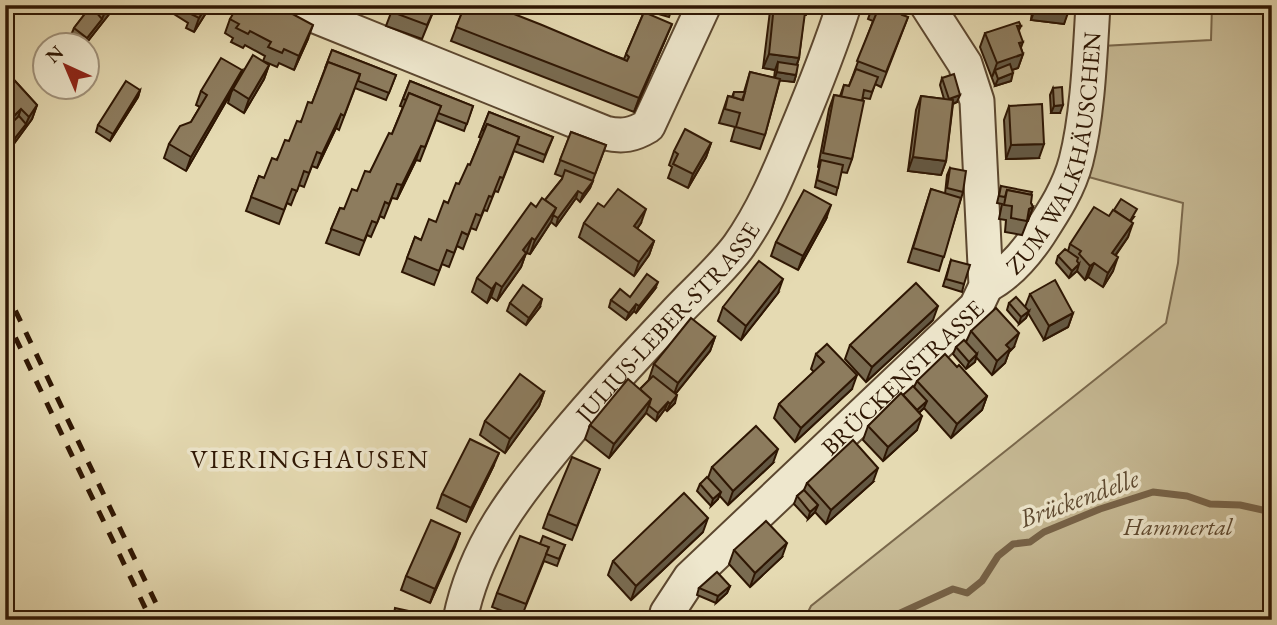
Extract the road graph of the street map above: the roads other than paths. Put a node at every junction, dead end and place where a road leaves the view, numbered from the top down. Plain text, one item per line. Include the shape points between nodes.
1 (288, 5) edge
2 (704, 5) edge
3 (844, 5) edge
4 (927, 5) edge
5 (1093, 5) edge
6 (986, 286) junction
7 (667, 613) dead end
8 (460, 620) edge

1 - 2 street via 621,136 634,135 648,126
3 - 8 street, JULIUS-LEBER-STRASSE via 791,145 752,227 720,268 606,387 499,520 480,556
4 - 6 street, BRÜCKENSTRASSE via 965,64 977,101
5 - 6 street, ZUM WALKHÄUSCHEN via 1088,84 1069,181 1026,253
6 - 7 street, BRÜCKENSTRASSE via 976,307 690,578

